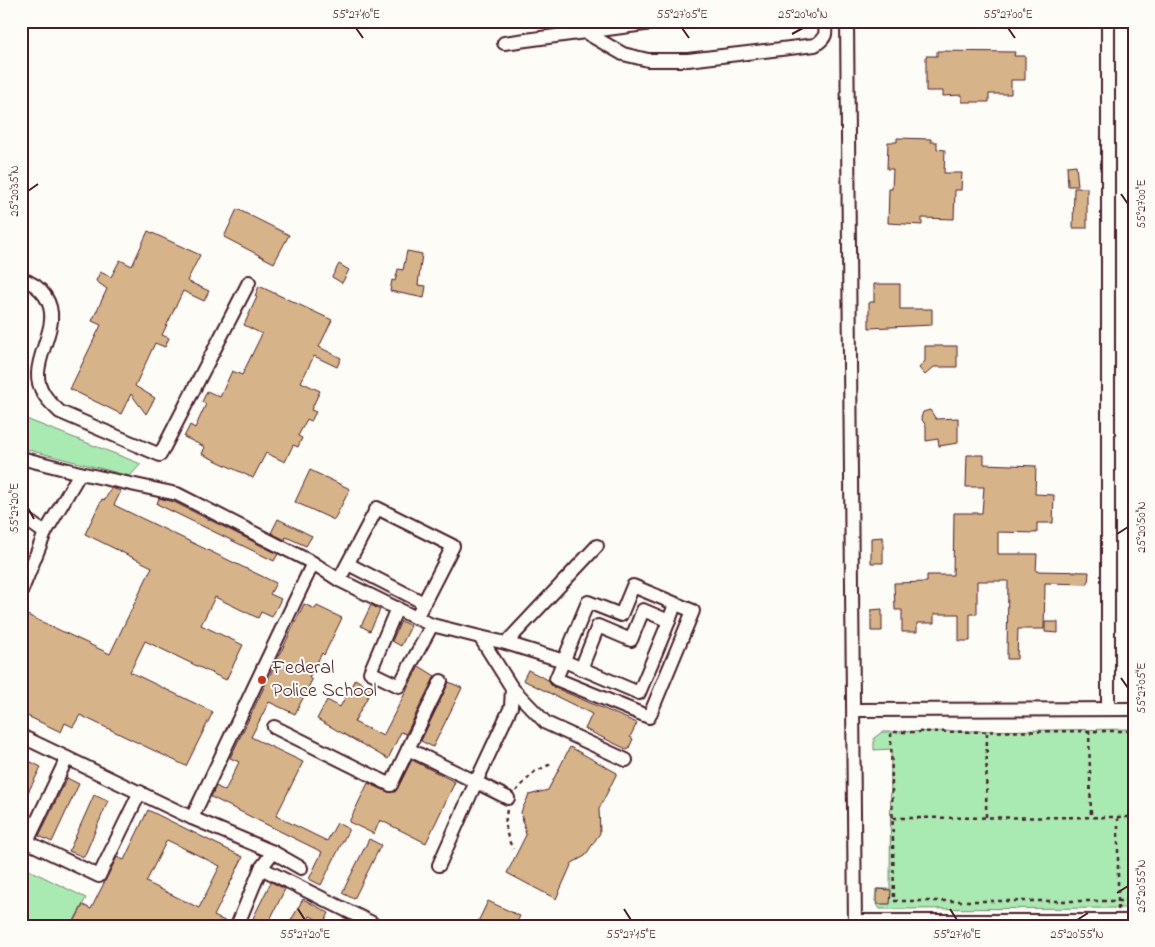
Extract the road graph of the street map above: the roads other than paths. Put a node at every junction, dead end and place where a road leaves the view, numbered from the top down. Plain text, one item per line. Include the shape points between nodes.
1 (667, 21) edge
2 (824, 21) edge
3 (847, 21) edge
4 (1108, 21) edge
5 (585, 27) edge
6 (504, 43) dead end
7 (21, 278) edge
8 (249, 282) dead end
9 (21, 458) edge
10 (80, 473) junction
11 (21, 516) edge
12 (44, 533) junction
13 (597, 546) dead end
14 (314, 563) junction
15 (348, 564) junction
16 (339, 580) junction
17 (21, 592) edge
18 (424, 603) junction
19 (675, 604) junction
20 (397, 608) junction
21 (416, 618) junction
22 (669, 621) junction
23 (432, 625) junction
24 (480, 638) junction
25 (506, 643) junction
26 (564, 661) junction
27 (581, 669) junction
28 (441, 681) dead end
29 (512, 688) junction
30 (1108, 709) junction
31 (1134, 709) edge
32 (854, 710) junction
33 (274, 727) dead end
34 (21, 736) edge
35 (408, 749) junction
36 (67, 758) junction
37 (626, 760) dead end
38 (476, 782) junction
39 (140, 792) junction
40 (511, 798) road end
41 (192, 818) junction
42 (24, 840) edge
43 (273, 852) junction
44 (438, 865) dead end
45 (261, 868) junction
46 (301, 868) dead end
47 (1134, 921) edge
48 (372, 923) dead end
49 (1113, 923) edge
50 (855, 924) edge
51 (238, 926) edge

1 - 5 street
2 - 5 street via 827,33 824,40 815,45 688,60 648,60 623,54
3 - 32 street
4 - 30 street
5 - 6 street
7 - 8 street via 41,290 50,302 53,317 38,374 42,392 60,412 160,455
9 - 10 street
10 - 12 street
10 - 14 street via 176,494
11 - 12 street
12 - 17 street
13 - 25 street
14 - 16 street
14 - 41 street
15 - 16 street
15 - 18 street
15 - 18 street via 377,508 453,546
16 - 20 street
18 - 21 street
19 - 22 street
19 - 26 street via 633,586 621,615 588,602
19 - 26 street via 694,611 649,717 556,679
20 - 21 street
20 - 23 street via 370,672 399,686
21 - 23 street
22 - 27 street via 639,693
22 - 27 street via 643,610 631,640 598,626
23 - 24 street
24 - 25 street
24 - 29 street
25 - 26 street
26 - 27 street
28 - 35 street
29 - 37 street via 546,723
29 - 38 street via 511,707
30 - 31 street
30 - 32 street
32 - 50 street
33 - 35 street via 391,785
34 - 36 street
35 - 38 street
36 - 39 street
36 - 42 street
38 - 40 street
38 - 44 street
39 - 41 street
39 - 42 street via 98,876
41 - 43 street
43 - 45 street
43 - 46 street
45 - 48 street
45 - 51 street
47 - 49 street
49 - 50 street

